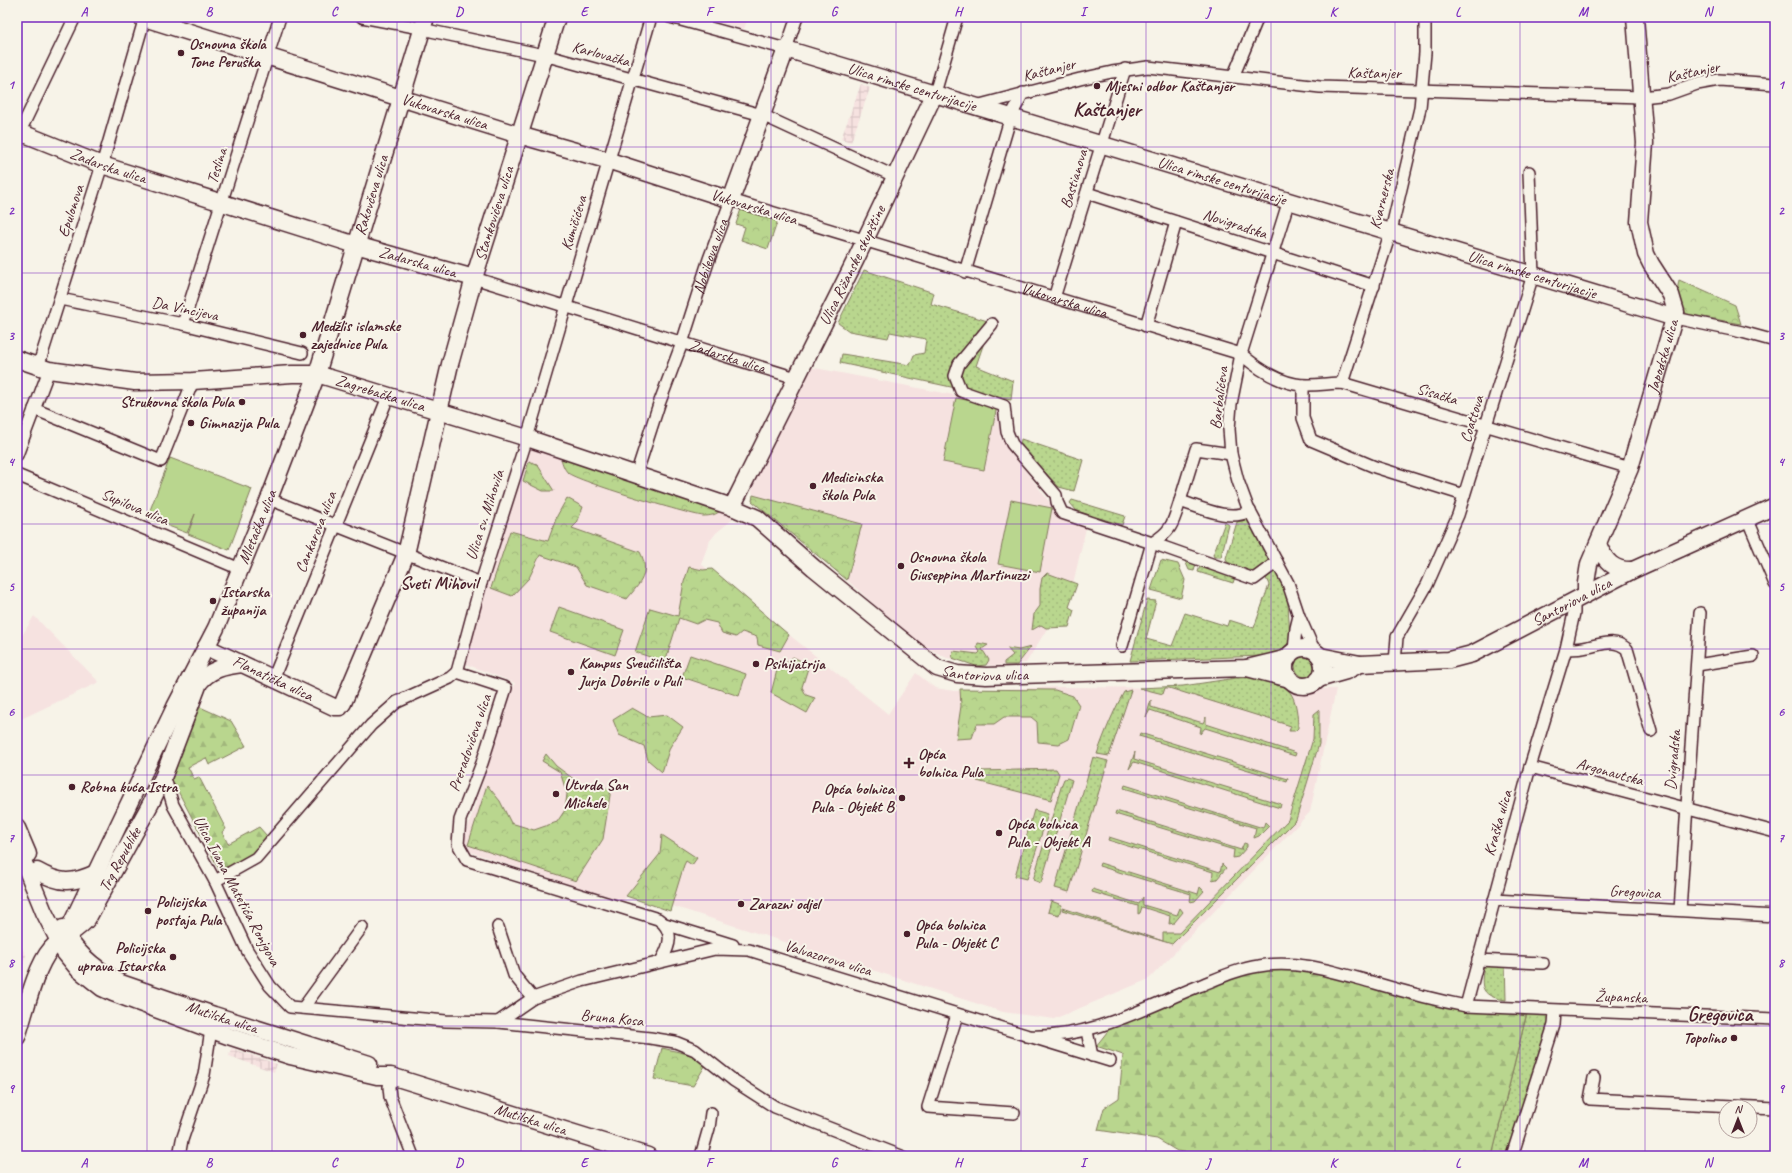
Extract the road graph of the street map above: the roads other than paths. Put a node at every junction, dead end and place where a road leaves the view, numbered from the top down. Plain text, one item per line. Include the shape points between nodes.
1 (75, 17) edge
2 (280, 17) edge
3 (362, 17) edge
4 (557, 17) edge
5 (651, 17) edge
6 (670, 17) edge
7 (797, 17) edge
8 (957, 17) edge
9 (1258, 17) edge
10 (1425, 17) edge
11 (1635, 17) edge
12 (143, 18) edge
13 (424, 25) edge
14 (786, 48) junction
15 (544, 55) junction
16 (267, 57) junction
17 (1125, 69) junction
18 (1233, 77) junction
19 (633, 79) junction
20 (1775, 84) edge
21 (1423, 89) junction
22 (935, 93) junction
23 (1023, 93) junction
24 (1642, 97) junction
25 (402, 98) junction
26 (976, 106) junction
27 (762, 115) junction
28 (1011, 116) junction
29 (17, 134) edge
30 (519, 135) junction
31 (1101, 144) junction
32 (610, 161) junction
33 (102, 166) junction
34 (1529, 172) dead end
35 (894, 176) junction
36 (1087, 192) junction
37 (730, 200) junction
38 (1289, 200) junction
39 (222, 202) junction
40 (1176, 222) junction
41 (1391, 231) junction
42 (865, 241) junction
43 (356, 245) junction
44 (1273, 254) junction
45 (965, 272) junction
46 (1533, 275) junction
47 (474, 278) junction
48 (1374, 286) junction
49 (1054, 298) junction
50 (60, 299) junction
51 (564, 306) junction
52 (1675, 318) junction
53 (183, 324) junction
54 (992, 324) dead end
55 (1146, 326) junction
56 (1775, 341) edge
57 (682, 343) junction
58 (302, 353) dead end
59 (1241, 354) junction
60 (17, 359) edge
61 (43, 368) junction
62 (317, 374) junction
63 (796, 378) junction
64 (193, 381) junction
65 (1342, 383) junction
66 (1303, 384) junction
67 (388, 397) junction
68 (34, 409) junction
69 (438, 412) junction
70 (1486, 425) junction
71 (527, 438) junction
72 (1232, 454) junction
73 (17, 455) edge
74 (1630, 468) junction
75 (17, 475) edge
76 (636, 475) junction
77 (1464, 495) junction
78 (268, 498) junction
79 (1180, 501) junction
80 (1775, 506) edge
81 (732, 507) junction
82 (1250, 511) junction
83 (1747, 518) junction
84 (336, 526) junction
85 (1152, 543) junction
86 (1596, 548) junction
87 (406, 554) junction
88 (1277, 562) junction
89 (240, 569) junction
90 (1633, 570) junction
91 (480, 583) junction
92 (1775, 584) edge
93 (1584, 596) junction
94 (1700, 613) dead end
95 (1299, 616) junction
96 (1122, 646) dead end
97 (206, 647) junction
98 (1566, 649) junction
99 (1291, 654) junction
100 (1317, 654) junction
101 (1753, 656) dead end
102 (1395, 663) junction
103 (242, 664) junction
104 (1360, 664) junction
105 (1697, 665) junction
106 (1247, 668) junction
107 (457, 672) junction
108 (273, 679) junction
109 (1290, 679) junction
110 (1318, 679) junction
111 (340, 707) joint
112 (1651, 731) dead end
113 (1530, 767) junction
114 (164, 775) junction
115 (139, 784) joint
116 (150, 803) junction
117 (173, 805) junction
118 (1686, 809) junction
119 (17, 828) edge
120 (1775, 832) edge
121 (19, 846) edge
122 (37, 871) junction
123 (96, 873) junction
124 (215, 881) junction
125 (1494, 900) junction
126 (1680, 910) junction
127 (1775, 916) edge
128 (665, 924) junction
129 (498, 926) dead end
130 (362, 927) dead end
131 (62, 938) junction
132 (749, 950) junction
133 (1478, 960) junction
134 (661, 961) junction
135 (1543, 963) dead end
136 (533, 998) junction
137 (1466, 1006) junction
138 (290, 1007) joint
139 (303, 1008) junction
140 (1555, 1011) junction
141 (957, 1015) junction
142 (1775, 1019) edge
143 (212, 1022) junction
144 (498, 1022) junction
145 (1087, 1031) junction
146 (1027, 1036) junction
147 (17, 1037) edge
148 (1092, 1056) junction
149 (1110, 1061) dead end
150 (391, 1076) junction
151 (1594, 1078) dead end
152 (1775, 1108) edge
153 (711, 1113) dead end
154 (1014, 1113) dead end
155 (179, 1156) edge
156 (413, 1156) edge
157 (648, 1156) edge
158 (701, 1156) edge
159 (901, 1156) edge
160 (1512, 1156) edge

1 - 29 street
2 - 16 street, Teslina
3 - 13 street, Karlovačka
4 - 15 main road, Stankovićeva ulica
5 - 19 street, Kumičićeva
6 - 14 street, Ulica rimske centurijacije
7 - 14 street, Nobileova ulica
8 - 22 street, Ulica Rižanske skupštine
9 - 18 street
10 - 21 street, Kvarnerska
11 - 24 main road, Japodska ulica
12 - 16 main road, Vukovarska ulica
12 - 33 street, Epulonova
13 - 15 street, Karlovačka
13 - 25 main road, Rakovčeva ulica
14 - 22 main road, Ulica rimske centurijacije
14 - 27 main road, Nobileova ulica
15 - 19 street, Karlovačka
15 - 30 main road, Stankovićeva ulica
16 - 25 main road, Vukovarska ulica
16 - 39 street, Teslina
17 - 18 street, Kaštanjer via 1151,67
17 - 23 street, Kaštanjer
17 - 31 street, Bastianova
18 - 21 street, Kaštanjer via 1320,88
19 - 27 street, Karlovačka
19 - 32 street, Kumičićeva
20 - 24 street, Kaštanjer via 1719,80 1697,84 1669,94
21 - 24 street, Kaštanjer
21 - 41 street, Kvarnerska
22 - 26 main road, Ulica rimske centurijacije
22 - 35 main road, Ulica Rižanske skupštine
23 - 26 street, Kaštanjer
23 - 28 street
24 - 52 main road, Japodska ulica via 1645,157 1639,222 1646,254 1671,295
25 - 30 main road, Vukovarska ulica
25 - 43 main road, Rakovčeva ulica
26 - 28 main road, Ulica rimske centurijacije
27 - 35 street, Karlovačka
27 - 37 main road, Nobileova ulica
28 - 31 main road, Ulica rimske centurijacije
28 - 45 street
29 - 33 main road, Zadarska ulica via 28,135
30 - 32 main road, Vukovarska ulica
30 - 47 main road, Stankovićeva ulica
31 - 36 street, Bastianova
31 - 38 main road, Ulica rimske centurijacije
32 - 37 main road, Vukovarska ulica
32 - 51 street, Kumičićeva
33 - 39 main road, Zadarska ulica
33 - 50 street, Epulonova
34 - 46 street, Coattova
35 - 42 main road, Ulica Rižanske skupštine
36 - 40 street, Novigradska
36 - 49 street, Bastianova
37 - 42 street, Vukovarska ulica
37 - 57 street, Nobileova ulica via 708,259
38 - 41 main road, Ulica rimske centurijacije
38 - 44 street, Barbalićeva
39 - 43 main road, Zadarska ulica
39 - 53 street, Teslina
40 - 44 street, Novigradska
40 - 55 street
41 - 46 main road, Ulica rimske centurijacije
41 - 48 street, Kvarnerska
42 - 45 street, Vukovarska ulica
42 - 63 main road, Ulica Rižanske skupštine
43 - 47 main road, Zadarska ulica
43 - 62 main road, Rakovčeva ulica
44 - 48 street, Novigradska
44 - 59 street, Barbalićeva
45 - 49 street, Vukovarska ulica
46 - 52 main road, Ulica rimske centurijacije
46 - 70 street, Coattova
47 - 51 street, Zadarska ulica
47 - 69 main road, Stankovićeva ulica
48 - 65 street, Kvarnerska
49 - 55 street, Vukovarska ulica
50 - 53 street, Da Vincijeva
50 - 61 street, Epulonova
51 - 57 street, Zadarska ulica
51 - 71 street, Kumičićeva
52 - 56 street, Ulica rimske centurijacije
52 - 74 main road, Japodska ulica
53 - 58 street, Da Vincijeva
54 - 85 street via 959,364 955,376 961,391 1004,406 1007,432 1012,444 1056,495 1062,512
55 - 59 street, Vukovarska ulica
57 - 63 street, Zadarska ulica
57 - 76 street, Nobileova ulica
59 - 66 street, Sisačka via 1275,378
59 - 72 street, Barbalićeva via 1230,410
60 - 61 main road, Zagrebačka ulica
61 - 64 main road, Zagrebačka ulica via 135,382
61 - 68 street, Epulonova
62 - 64 main road, Zagrebačka ulica
62 - 67 main road, Zagrebačka ulica
62 - 78 main road, Mletačka ulica
63 - 81 main road, Ulica Rižanske skupštine
64 - 68 street via 161,461
65 - 66 street, Sisačka
65 - 70 street, Sisačka
66 - 77 street via 1302,418 1311,440 1375,467
67 - 69 main road, Zagrebačka ulica
67 - 84 street, Cankarova ulica
68 - 73 street, Epulonova
69 - 71 main road, Zagrebačka ulica
69 - 87 main road, Stankovićeva ulica
70 - 74 street, Sisačka
70 - 77 street, Coattova
71 - 76 main road, Zagrebačka ulica
71 - 91 street, Ulica sv. Mihovila
72 - 79 street via 1196,449
72 - 82 street, Barbalićeva via 1238,481
74 - 86 main road, Japodska ulica
75 - 89 street, Supilova ulica
76 - 81 main road, Zagrebačka ulica
77 - 102 street, Coattova via 1458,515 1427,585 1397,637
78 - 84 street
78 - 89 main road, Mletačka ulica
79 - 82 street via 1229,516 1241,516
79 - 85 street via 1172,527 1167,534
80 - 83 main road, Santoriova ulica
81 - 106 main road, Santoriova ulica via 757,518 915,652 946,672 986,676
82 - 88 street, Barbalićeva
83 - 90 main road, Santoriova ulica
83 - 92 street
84 - 87 street
84 - 108 street, Cankarova ulica
85 - 88 street via 1254,579
85 - 96 street
86 - 90 main road via 1612,566
86 - 93 main road via 1597,571
87 - 91 street
87 - 111 main road, Stankovićeva ulica
88 - 95 street, Barbalićeva via 1288,583
89 - 97 main road, Mletačka ulica
90 - 93 main road, Santoriova ulica
91 - 107 street, Ulica sv. Mihovila
93 - 98 street, Kraška ulica via 1574,613
93 - 102 main road, Santoriova ulica via 1472,654 1449,660
94 - 105 street, Dvigradska
95 - 99 street, Barbalićeva
95 - 100 street, Barbalićeva
97 - 103 main road, Flanatička ulica
97 - 115 main road, Mletačka ulica
98 - 112 street via 1580,649 1612,641 1627,649
98 - 113 street, Kraška ulica
99 - 100 main road via 1305,648
99 - 106 main road, Santoriova ulica
99 - 109 main road via 1286,669
100 - 104 main road, Santoriova ulica
100 - 110 main road via 1323,668
101 - 105 street
102 - 104 main road, Santoriova ulica
103 - 108 main road, Flanatička ulica
103 - 114 main road via 216,670 200,683
104 - 110 main road, Santoriova ulica
105 - 118 street, Dvigradska
106 - 109 main road, Santoriova ulica
107 - 124 street via 450,678 398,702 371,725 256,858
107 - 128 street, Preradovićeva ulica via 506,688 482,763 460,820 458,844 468,860 658,919
108 - 111 main road, Flanatička ulica via 334,707
109 - 110 main road via 1304,685
113 - 118 street, Argonautska
113 - 125 street, Kraška ulica
114 - 116 main road, Trg Republike
114 - 117 street, Ulica Ivana Matetića Ronjgova
115 - 123 main road, Trg Republike
116 - 117 street
116 - 131 main road, Trg Republike via 88,918 77,929
117 - 124 street, Ulica Ivana Matetića Ronjgova
118 - 120 street, Argonautska
118 - 126 street, Dvigradska
119 - 121 main road
121 - 122 main road
121 - 131 main road
122 - 123 main road via 49,878 66,882 77,881
122 - 131 main road
123 - 131 main road, Trg Republike
124 - 138 street, Ulica Ivana Matetića Ronjgova via 247,950 270,986
125 - 126 street, Gregovica
125 - 133 street, Kraška ulica
126 - 127 street, Gregovica
128 - 132 street
128 - 134 street via 670,937 669,946
129 - 136 street via 514,975
130 - 139 street
131 - 143 main road, Mutilska ulica via 104,974 118,982
131 - 143 main road, Mutilska ulica via 71,961 89,978 113,993
131 - 147 main road via 44,960
132 - 134 street, Valvazorova ulica via 715,949
132 - 141 street, Valvazorova ulica
133 - 135 street
133 - 137 street, Kraška ulica
134 - 136 street, Valvazorova ulica via 582,981
136 - 144 street, Valvazorova ulica
137 - 140 street, Županska
137 - 145 street, Županska via 1429,999 1332,971 1297,964 1260,966 1226,975 1115,1022
138 - 139 street, Bruna Kosa
139 - 144 street, Bruna Kosa via 446,1021
140 - 142 street, Županska
140 - 160 street via 1554,1025
141 - 146 street, Valvazorova ulica
141 - 154 street via 928,1107
143 - 150 main road, Mutilska ulica via 307,1060 377,1076
143 - 155 street via 204,1075
144 - 159 street, Bruna Kosa via 675,1042 695,1050 733,1080 775,1107
145 - 146 street, Županska via 1056,1036
145 - 148 street
146 - 148 street, Valvazorova ulica
148 - 149 street, Valvazorova ulica
150 - 156 street via 390,1097
150 - 157 main road, Mutilska ulica
151 - 152 street via 1590,1099
153 - 158 street

